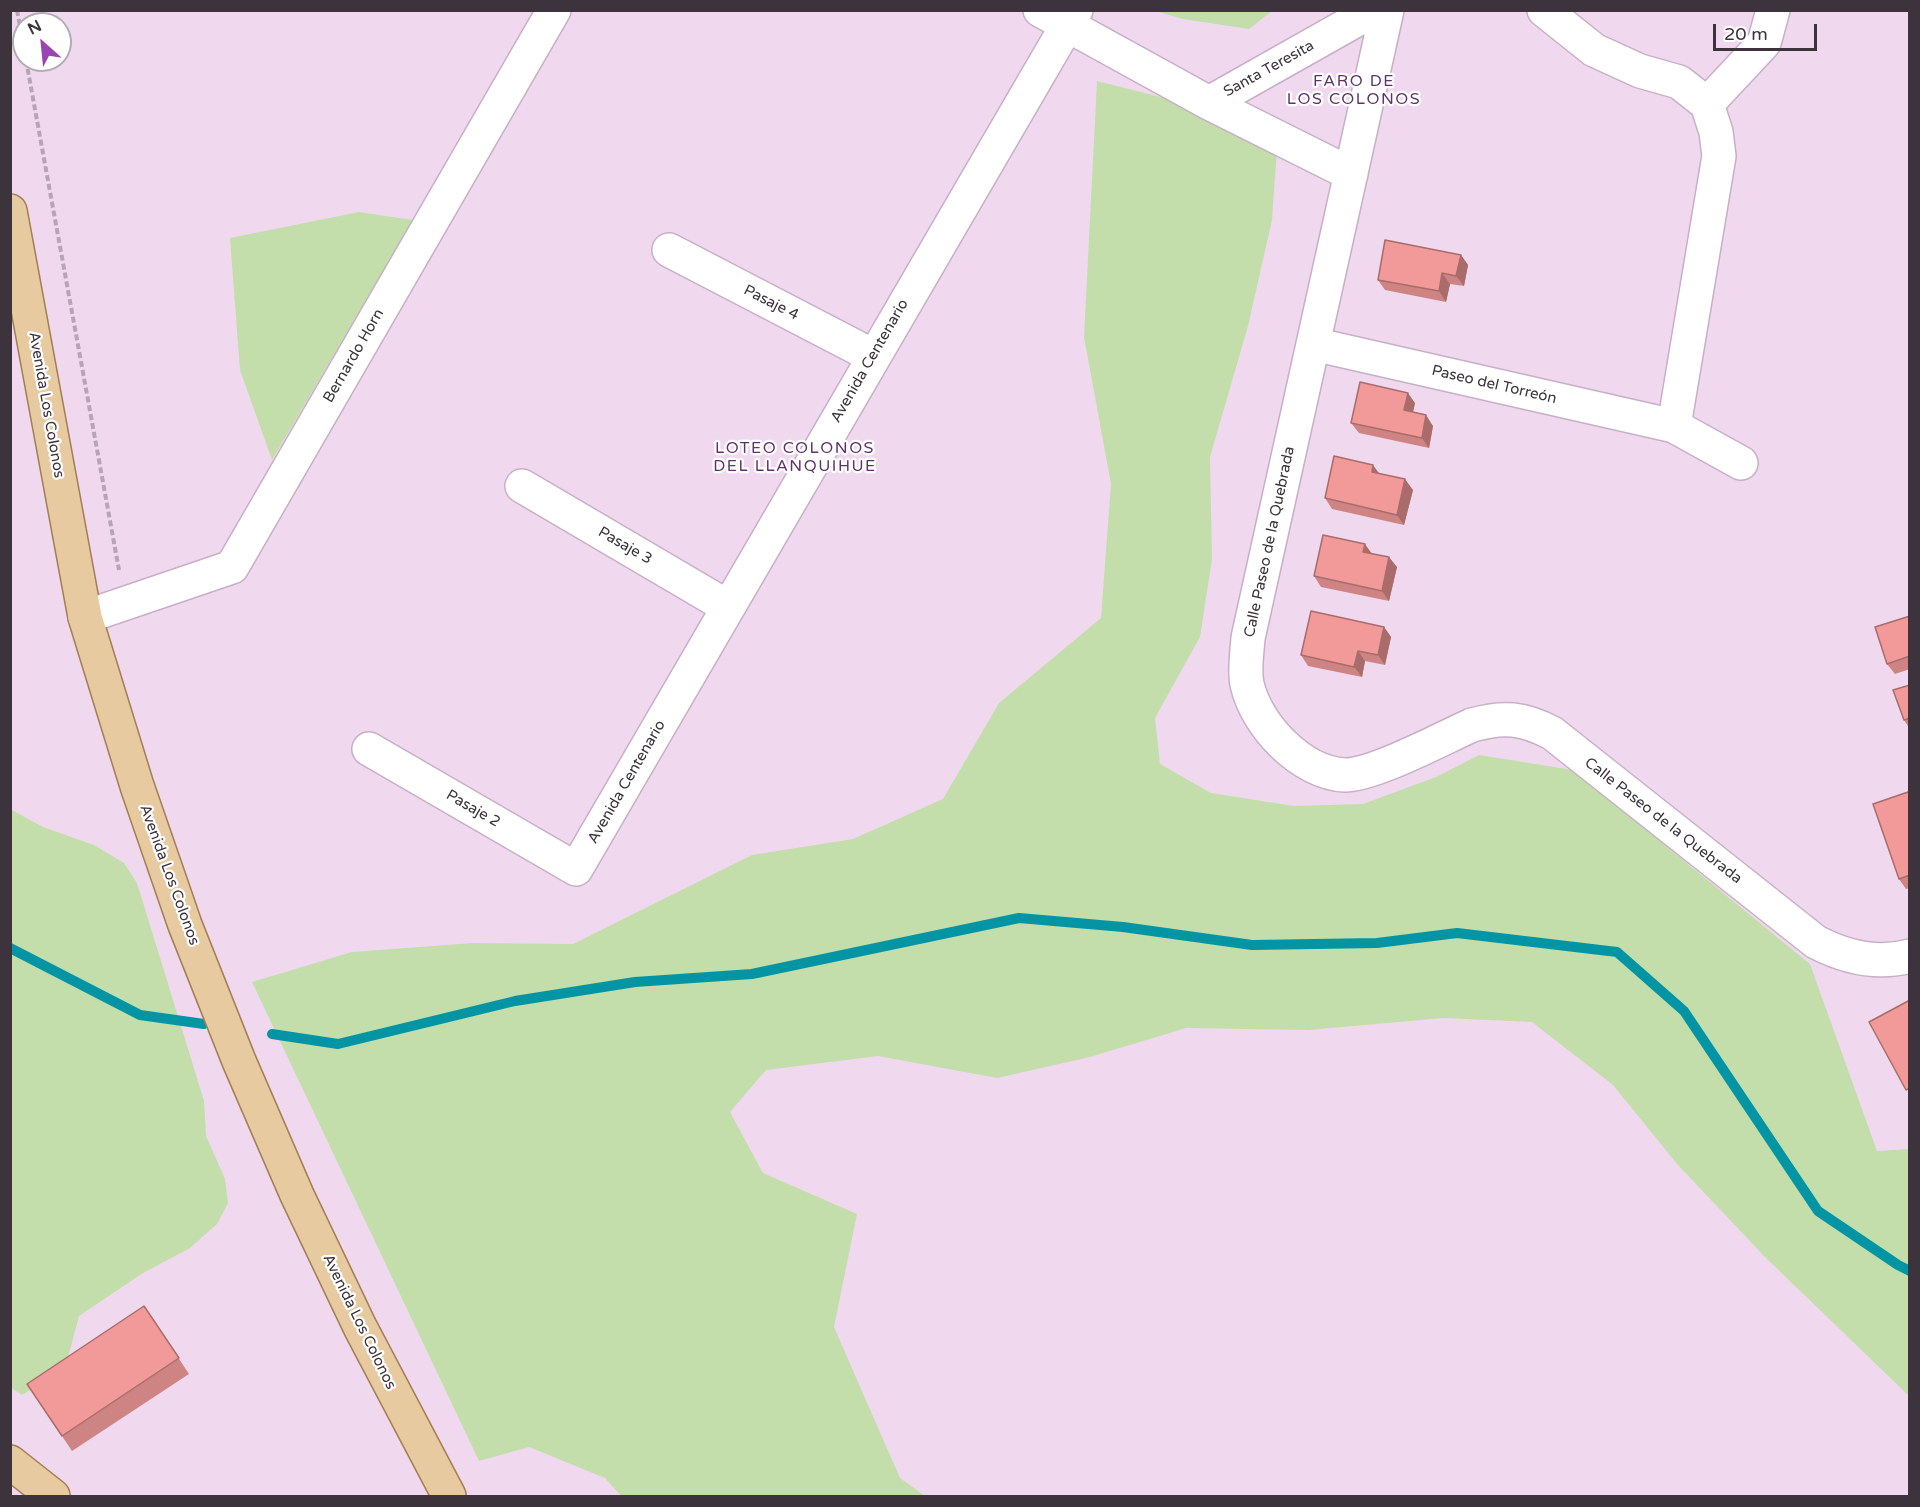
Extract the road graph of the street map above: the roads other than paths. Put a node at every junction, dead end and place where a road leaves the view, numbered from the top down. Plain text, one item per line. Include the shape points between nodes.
1 (554, 10) edge
2 (1374, 10) edge
3 (1387, 10) edge
4 (1544, 10) edge
5 (1773, 10) edge
6 (1061, 16) edge
7 (1209, 103) junction
8 (1707, 104) junction
9 (1351, 174) junction
10 (10, 212) edge
11 (669, 250) dead end
12 (1314, 344) junction
13 (873, 356) junction
14 (1674, 426) junction
15 (1741, 463) dead end
16 (522, 486) dead end
17 (728, 607) junction
18 (85, 616) junction
19 (369, 749) dead end
20 (576, 869) joint
21 (1910, 956) edge
22 (10, 1462) edge
23 (53, 1497) edge
24 (449, 1497) edge

1 - 18 street, Bernardo Horn via 232,567
2 - 7 street, Santa Teresita
3 - 9 street, Calle Paseo de la Quebrada
4 - 8 street via 1594,50 1678,82
5 - 8 street via 1764,43
6 - 7 street
6 - 13 street, Avenida Centenario
7 - 9 street, Santa Teresita
8 - 14 street via 1719,156
9 - 12 street, Calle Paseo de la Quebrada
10 - 18 main road, Avenida Los Colonos
11 - 13 street, Pasaje 4
12 - 14 street, Paseo del Torreón
12 - 21 street, Calle Paseo de la Quebrada via 1248,638 1246,682 1255,707 1273,735 1304,762 1346,775 1377,768 1486,721 1515,719 1534,724 1552,733 1816,942 1855,958
13 - 17 street, Avenida Centenario
14 - 15 street, Paseo del Torreón
16 - 17 street, Pasaje 3
17 - 20 street, Avenida Centenario
18 - 24 main road, Avenida Los Colonos via 185,925 239,1061 360,1327
19 - 20 street, Pasaje 2
22 - 23 main road

